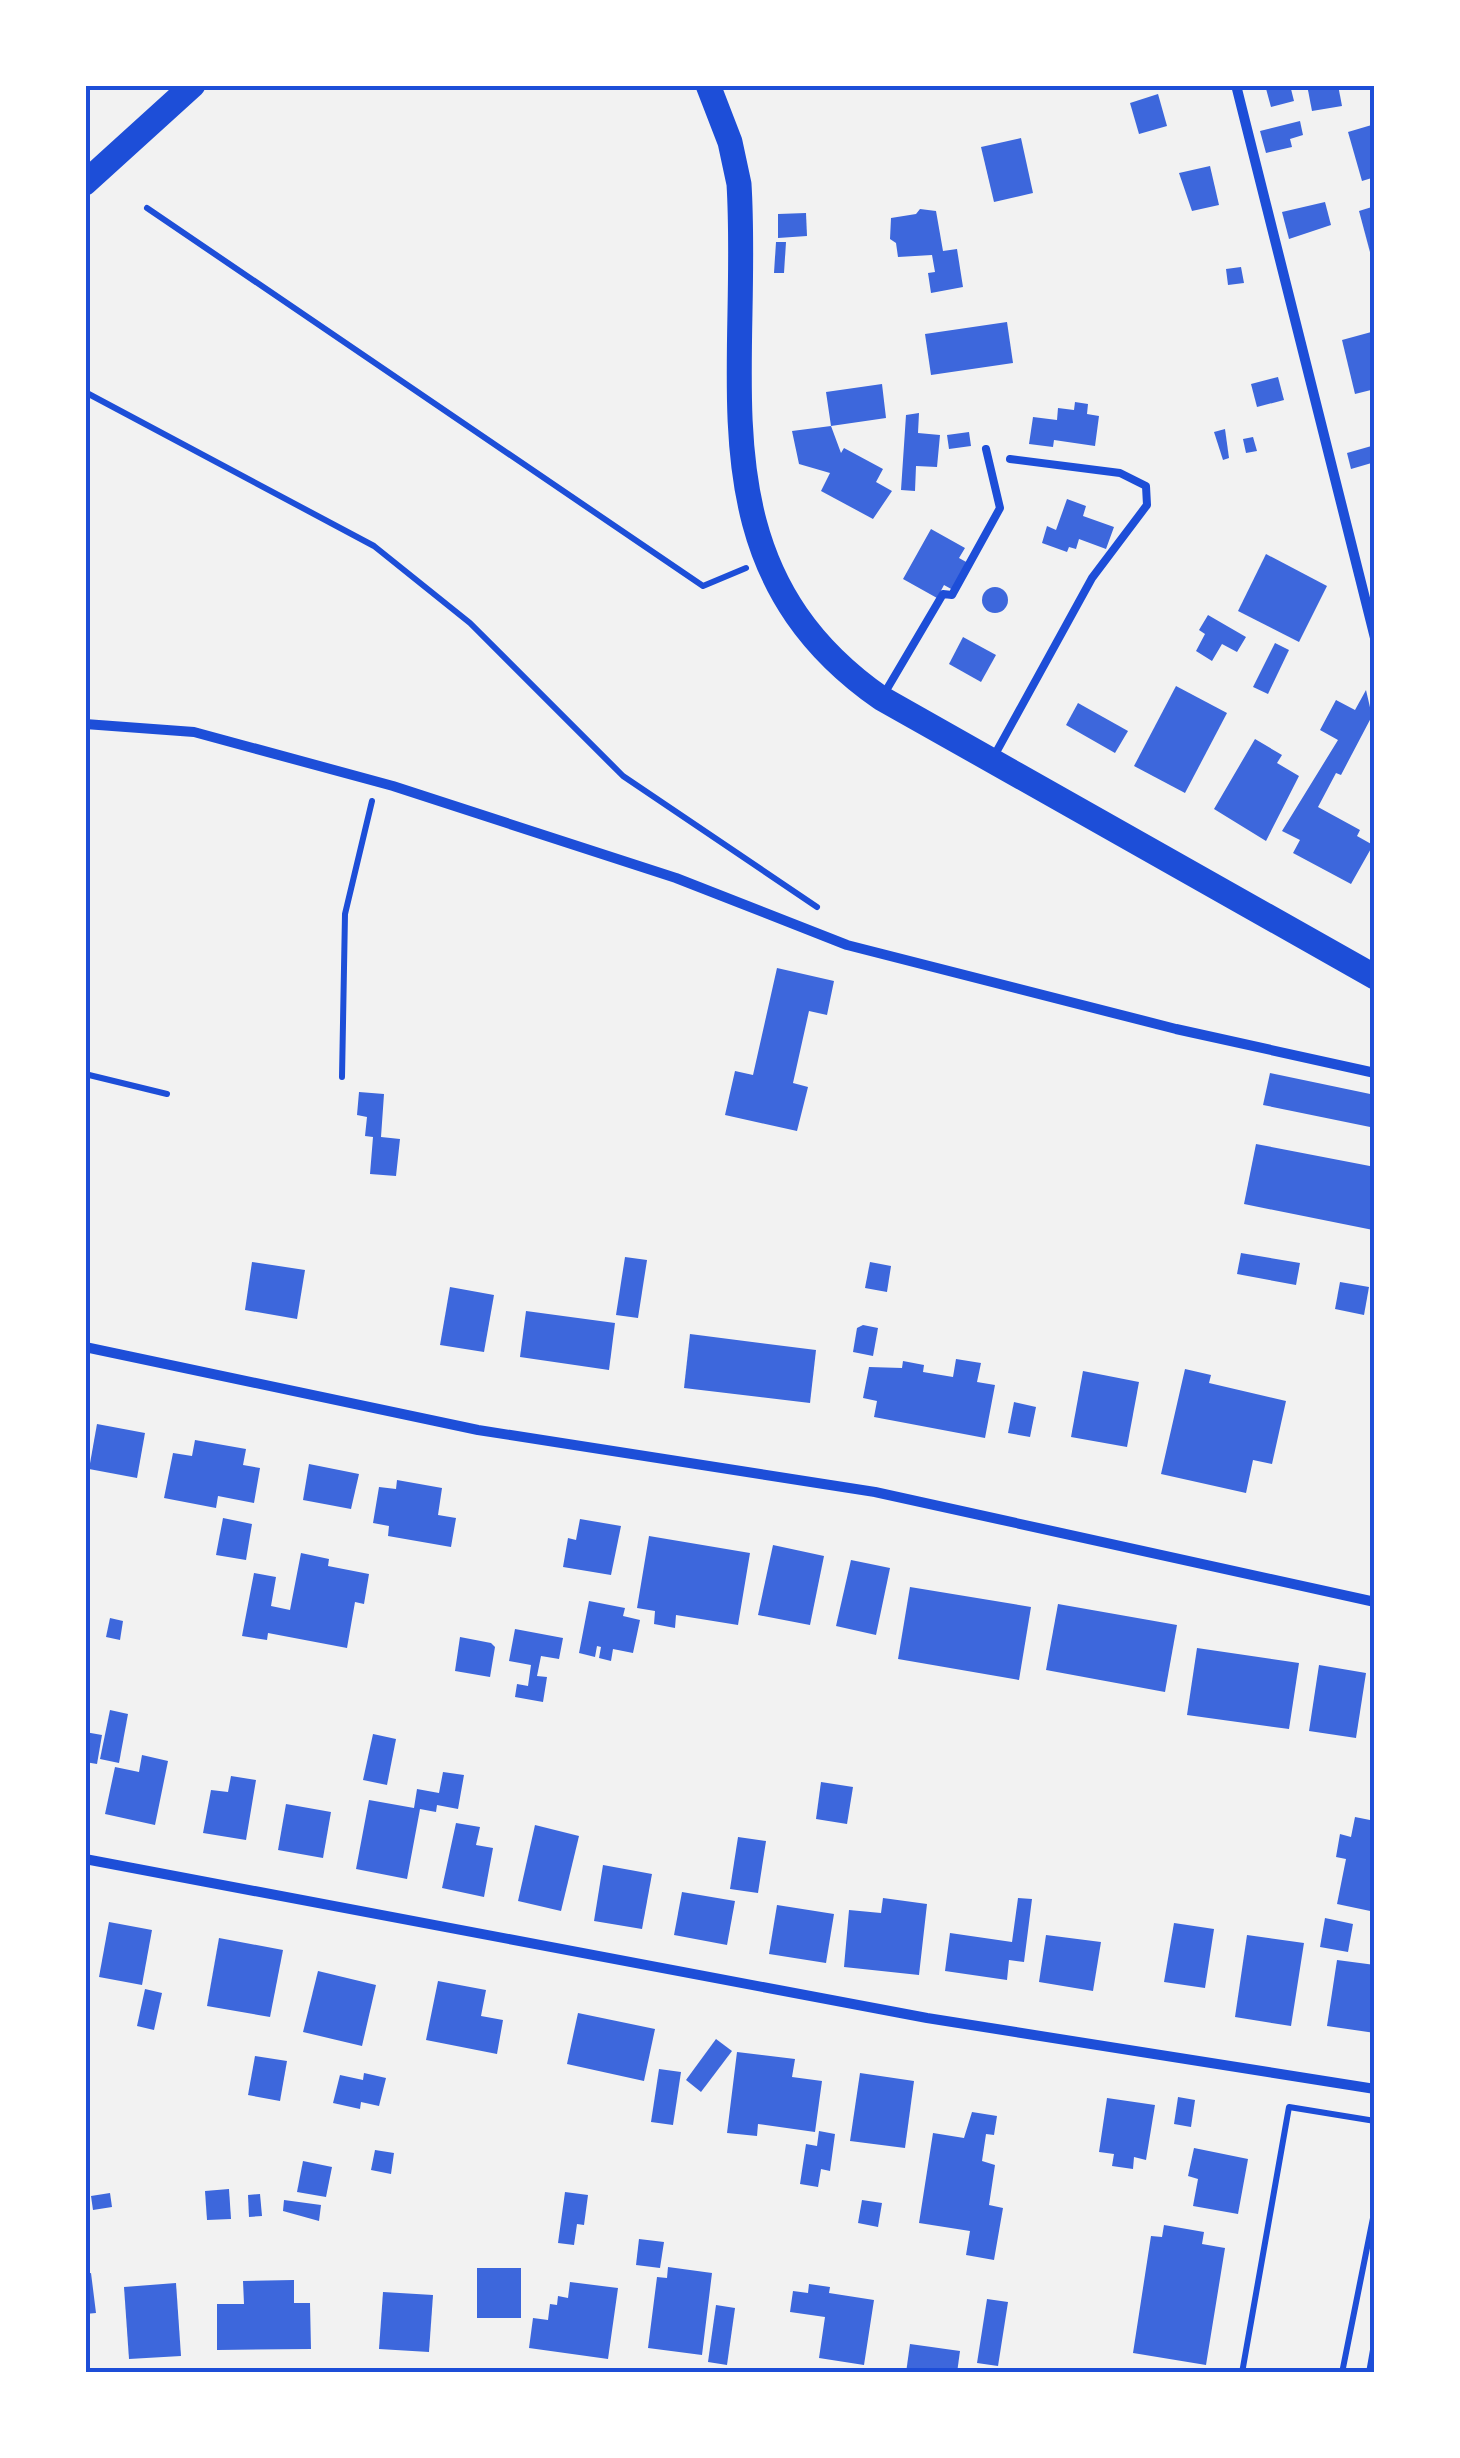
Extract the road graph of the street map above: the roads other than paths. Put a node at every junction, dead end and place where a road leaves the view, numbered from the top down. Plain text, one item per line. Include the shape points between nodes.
1 (193, 85) edge
2 (708, 85) edge
3 (1236, 85) edge
4 (85, 183) edge
5 (986, 449) dead end
6 (1010, 458) dead end
7 (1375, 638) edge
8 (882, 698) junction
9 (85, 724) edge
10 (990, 762) junction
11 (1375, 977) edge
12 (1375, 1073) edge
13 (85, 1347) edge
14 (1375, 1602) edge
15 (85, 1859) edge
16 (1375, 2089) edge
17 (1375, 2350) edge
18 (1370, 2373) edge

1 - 4 main road
2 - 8 main road via 739,184 739,429 749,503 766,560 797,620 826,655
3 - 7 street
5 - 8 lane via 1000,508 952,595 944,594
6 - 10 lane via 1120,473 1146,486 1147,505 1092,578
8 - 10 main road
9 - 12 street via 194,732 380,782 676,878 847,945
10 - 11 main road
13 - 14 street via 478,1430 876,1492
15 - 16 street via 927,2018
17 - 18 street

